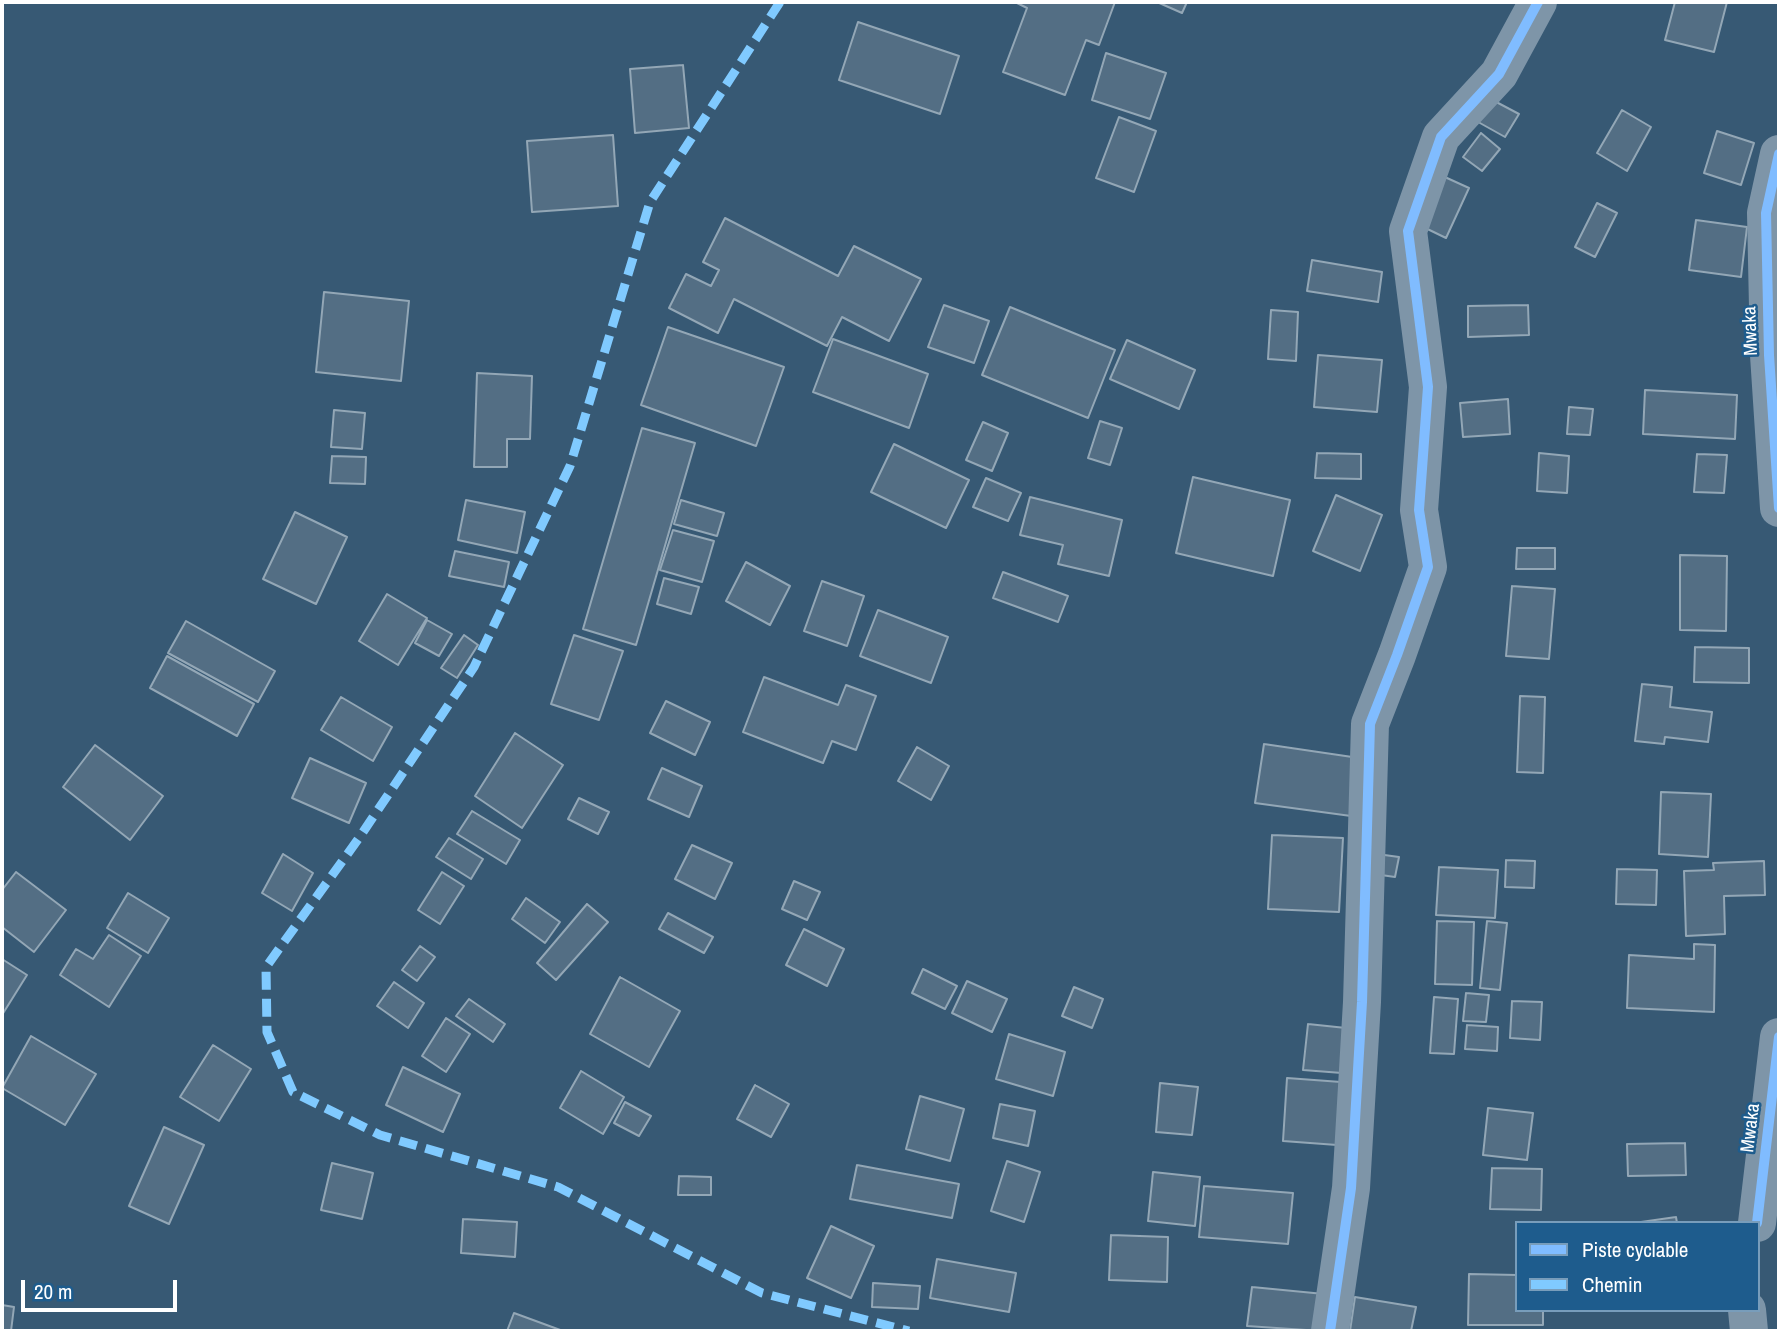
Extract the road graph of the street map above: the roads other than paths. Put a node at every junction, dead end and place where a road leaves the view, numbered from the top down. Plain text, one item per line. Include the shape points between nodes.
1 (1538, 2) edge
2 (1779, 154) edge
3 (1779, 508) edge
4 (1779, 1037) edge
5 (1757, 1221) edge
6 (1747, 1312) edge
7 (1330, 1331) edge
8 (1749, 1331) edge

1 - 7 street via 1499,74 1441,137 1408,231 1428,387 1419,510 1428,568 1370,724 1362,1002 1350,1188
2 - 3 street, Mwaka via 1766,213
4 - 5 street, Mwaka
6 - 8 street

